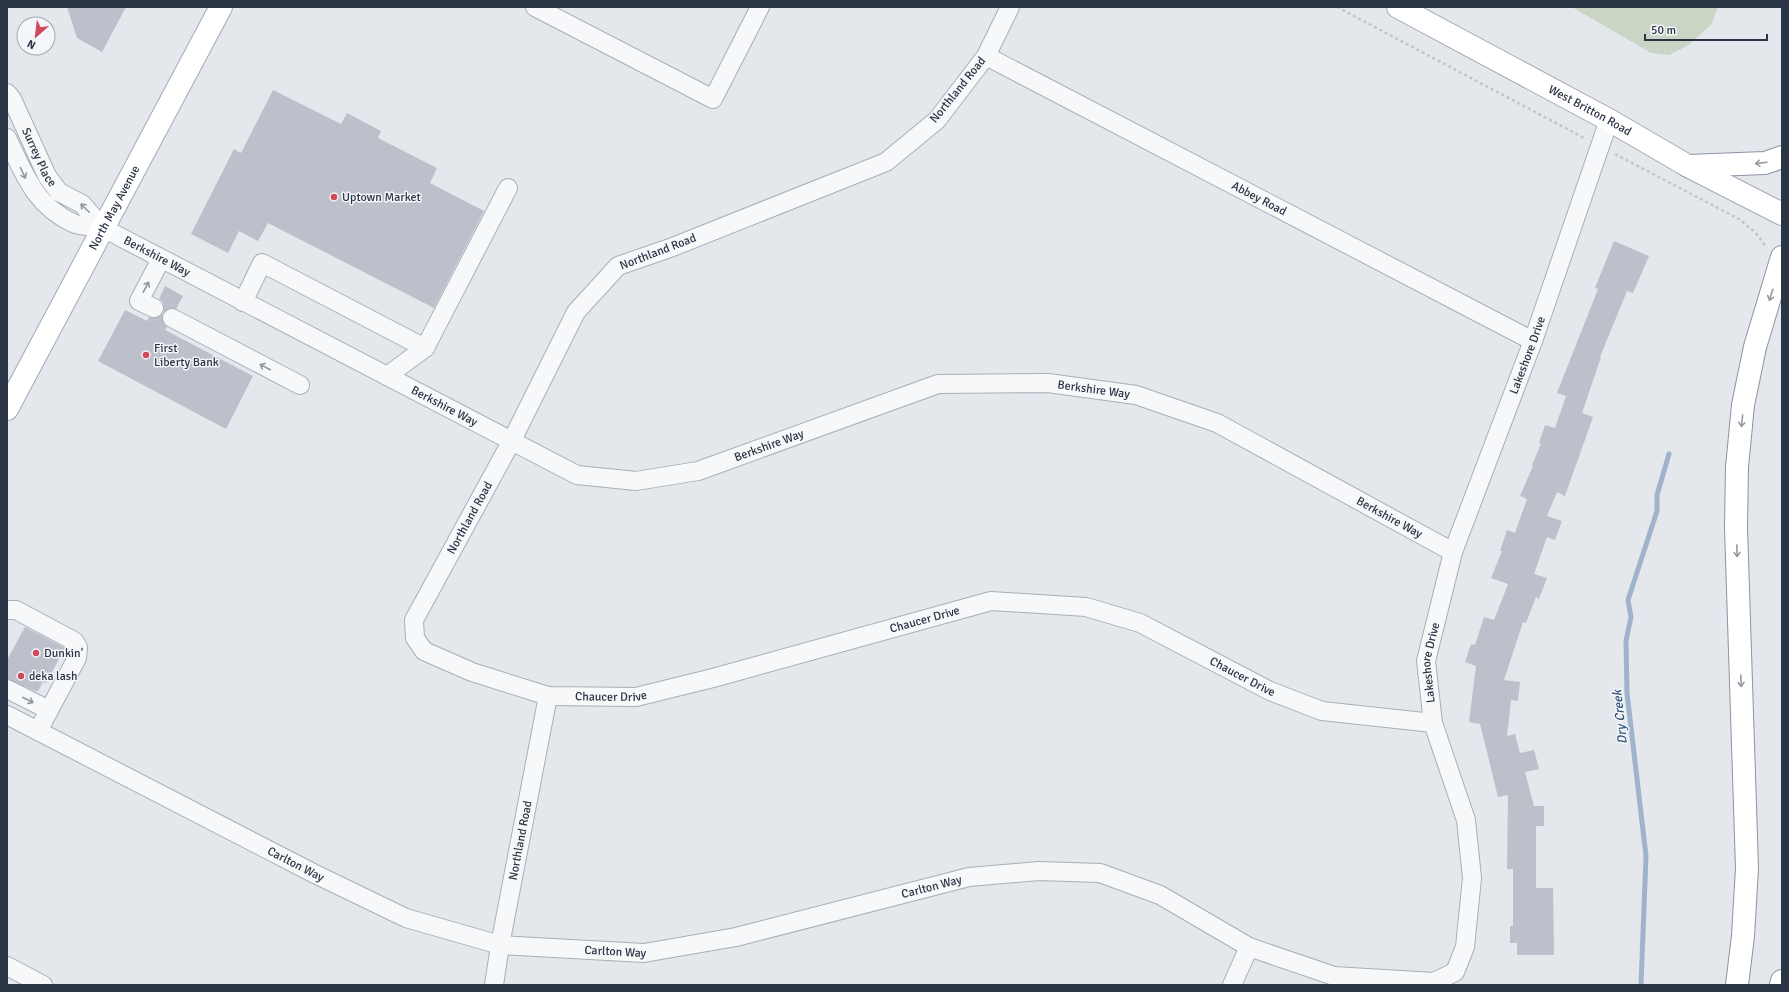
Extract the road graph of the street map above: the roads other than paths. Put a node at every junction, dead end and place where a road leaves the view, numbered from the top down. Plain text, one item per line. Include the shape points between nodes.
1 (221, 7) edge
2 (535, 7) edge
3 (760, 7) edge
4 (1010, 7) edge
5 (1398, 7) edge
6 (986, 56) junction
7 (7, 93) edge
8 (1609, 120) junction
9 (7, 138) edge
10 (1782, 157) edge
11 (1688, 166) junction
12 (508, 188) dead end
13 (1782, 214) edge
14 (103, 228) junction
15 (1775, 254) edge
16 (161, 259) junction
17 (243, 302) junction
18 (154, 308) dead end
19 (172, 318) dead end
20 (1533, 341) junction
21 (425, 348) junction
22 (387, 376) junction
23 (300, 385) dead end
24 (7, 409) edge
25 (511, 442) junction
26 (1453, 552) junction
27 (7, 610) edge
28 (415, 638) joint
29 (7, 689) edge
30 (548, 696) junction
31 (49, 710) junction
32 (7, 715) edge
33 (1433, 723) junction
34 (38, 731) junction
35 (500, 944) junction
36 (1249, 947) junction
37 (7, 966) edge
38 (1782, 981) edge
39 (43, 985) edge
40 (494, 985) edge
41 (1232, 985) edge
42 (1737, 985) edge
43 (1781, 985) edge

1 - 14 main road, North May Avenue
2 - 3 street via 713,99
4 - 6 street, Northland Road
5 - 8 main road, West Britton Road
6 - 20 street, Abbey Road
6 - 25 street, Northland Road via 936,120 886,162 670,248 618,266 576,312
14 -> 7 street, Surrey Place via 82,204 59,192 47,176
8 - 11 main road, West Britton Road
8 - 20 street, Lakeshore Drive
9 -> 14 street, Surrey Place via 28,184 42,202 73,223
10 -> 11 main road via 1765,163
11 - 13 main road, West Britton Road
12 - 21 street
14 - 16 street, Berkshire Way
14 - 24 main road, North May Avenue
15 -> 42 main road via 1743,405 1737,467 1736,528 1747,868
16 - 17 street, Berkshire Way
18 -> 16 street via 139,301
17 - 21 street via 262,263
17 - 22 street, Berkshire Way
23 -> 19 street
20 - 26 street, Lakeshore Drive
21 - 22 street
22 - 25 street, Berkshire Way
25 - 26 street, Berkshire Way via 577,476 636,481 698,471 938,384 1048,383 1136,396 1216,423
25 - 28 street, Northland Road via 414,620
26 - 33 street, Lakeshore Drive via 1426,661
27 - 31 street via 16,610 74,641 78,647 77,658
28 - 30 street, Chaucer Drive via 424,651 472,672
29 -> 31 street
30 - 33 street, Chaucer Drive via 636,697 991,601 1086,607 1140,623 1270,692 1322,711
30 - 35 street, Northland Road
31 - 34 street
32 - 34 street, Carlton Way
33 - 36 street, Lakeshore Drive via 1466,820 1472,878 1465,946 1455,972 1434,982 1334,976
34 - 35 street, Carlton Way via 406,918
35 - 36 street, Carlton Way via 644,953 736,937 969,877 1039,871 1100,873 1160,895
35 - 40 street, Northland Road
36 - 41 street
37 - 39 street
38 - 43 main road

